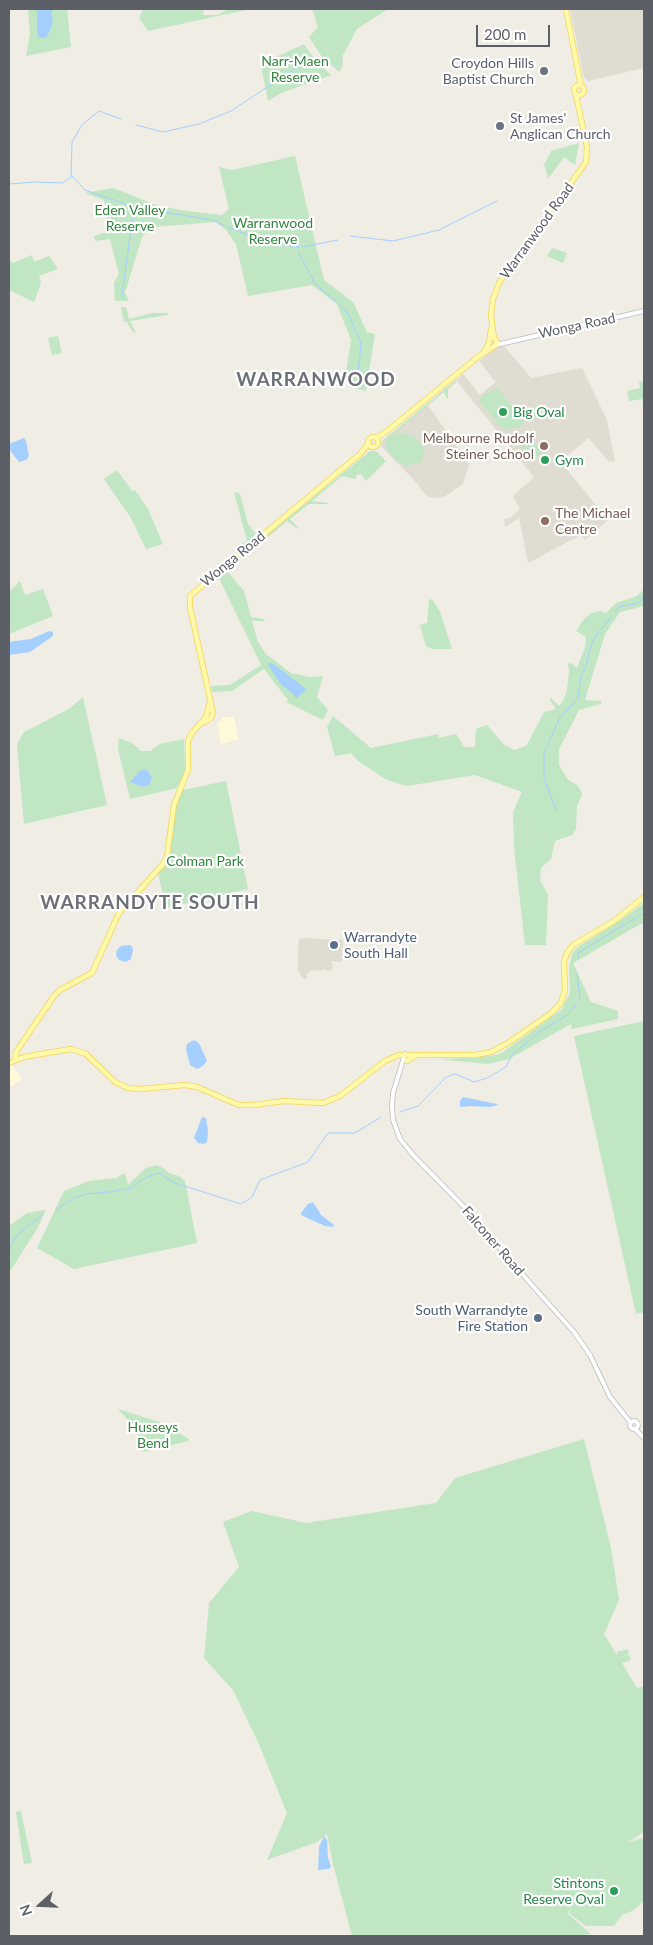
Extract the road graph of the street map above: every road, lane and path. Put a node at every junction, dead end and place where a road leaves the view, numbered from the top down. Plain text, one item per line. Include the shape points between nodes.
1 (566, 9) edge
2 (578, 74) junction
3 (575, 86) junction
4 (581, 86) junction
5 (579, 95) junction
6 (644, 311) edge
7 (493, 342) junction
8 (377, 440) junction
9 (371, 445) junction
10 (644, 897) edge
11 (19, 1049) junction
12 (407, 1054) junction
13 (434, 1055) junction
14 (396, 1056) junction
15 (24, 1057) junction
16 (16, 1060) junction
17 (407, 1061) junction
18 (9, 1063) edge
19 (402, 1069) junction
20 (644, 1437) edge

1 - 2 main road
2 - 3 main road
2 - 4 main road
3 - 4 main road
3 - 5 main road via 574,90
4 - 5 main road via 584,90
5 - 7 main road, Warranwood Road via 587,157 583,168 502,277 493,300
6 - 7 main road, Wonga Road
7 - 8 main road, Wonga Road
8 - 9 main road via 376,446
8 - 9 main road via 370,438
9 - 11 main road, Wonga Road via 190,596 211,711 188,741 188,770 174,805 167,856 120,913 92,974 54,996
10 - 13 main road via 569,950 564,962 565,993 561,1003 550,1014 491,1052
11 - 15 main road
11 - 16 main road via 15,1054
12 - 13 main road
12 - 14 main road
12 - 17 main road, Falconer Road
12 - 19 main road, Falconer Road
13 - 17 main road via 415,1056
14 - 15 main road via 334,1099 323,1103 284,1101 253,1105 239,1105 197,1087 184,1085 128,1088 116,1082 86,1054 71,1048
14 - 19 main road via 402,1059
15 - 16 main road
16 - 18 main road
17 - 19 main road, Falconer Road
19 - 20 main road, Falconer Road via 392,1105 400,1139 574,1332 590,1355 603,1384 632,1422 630,1426

